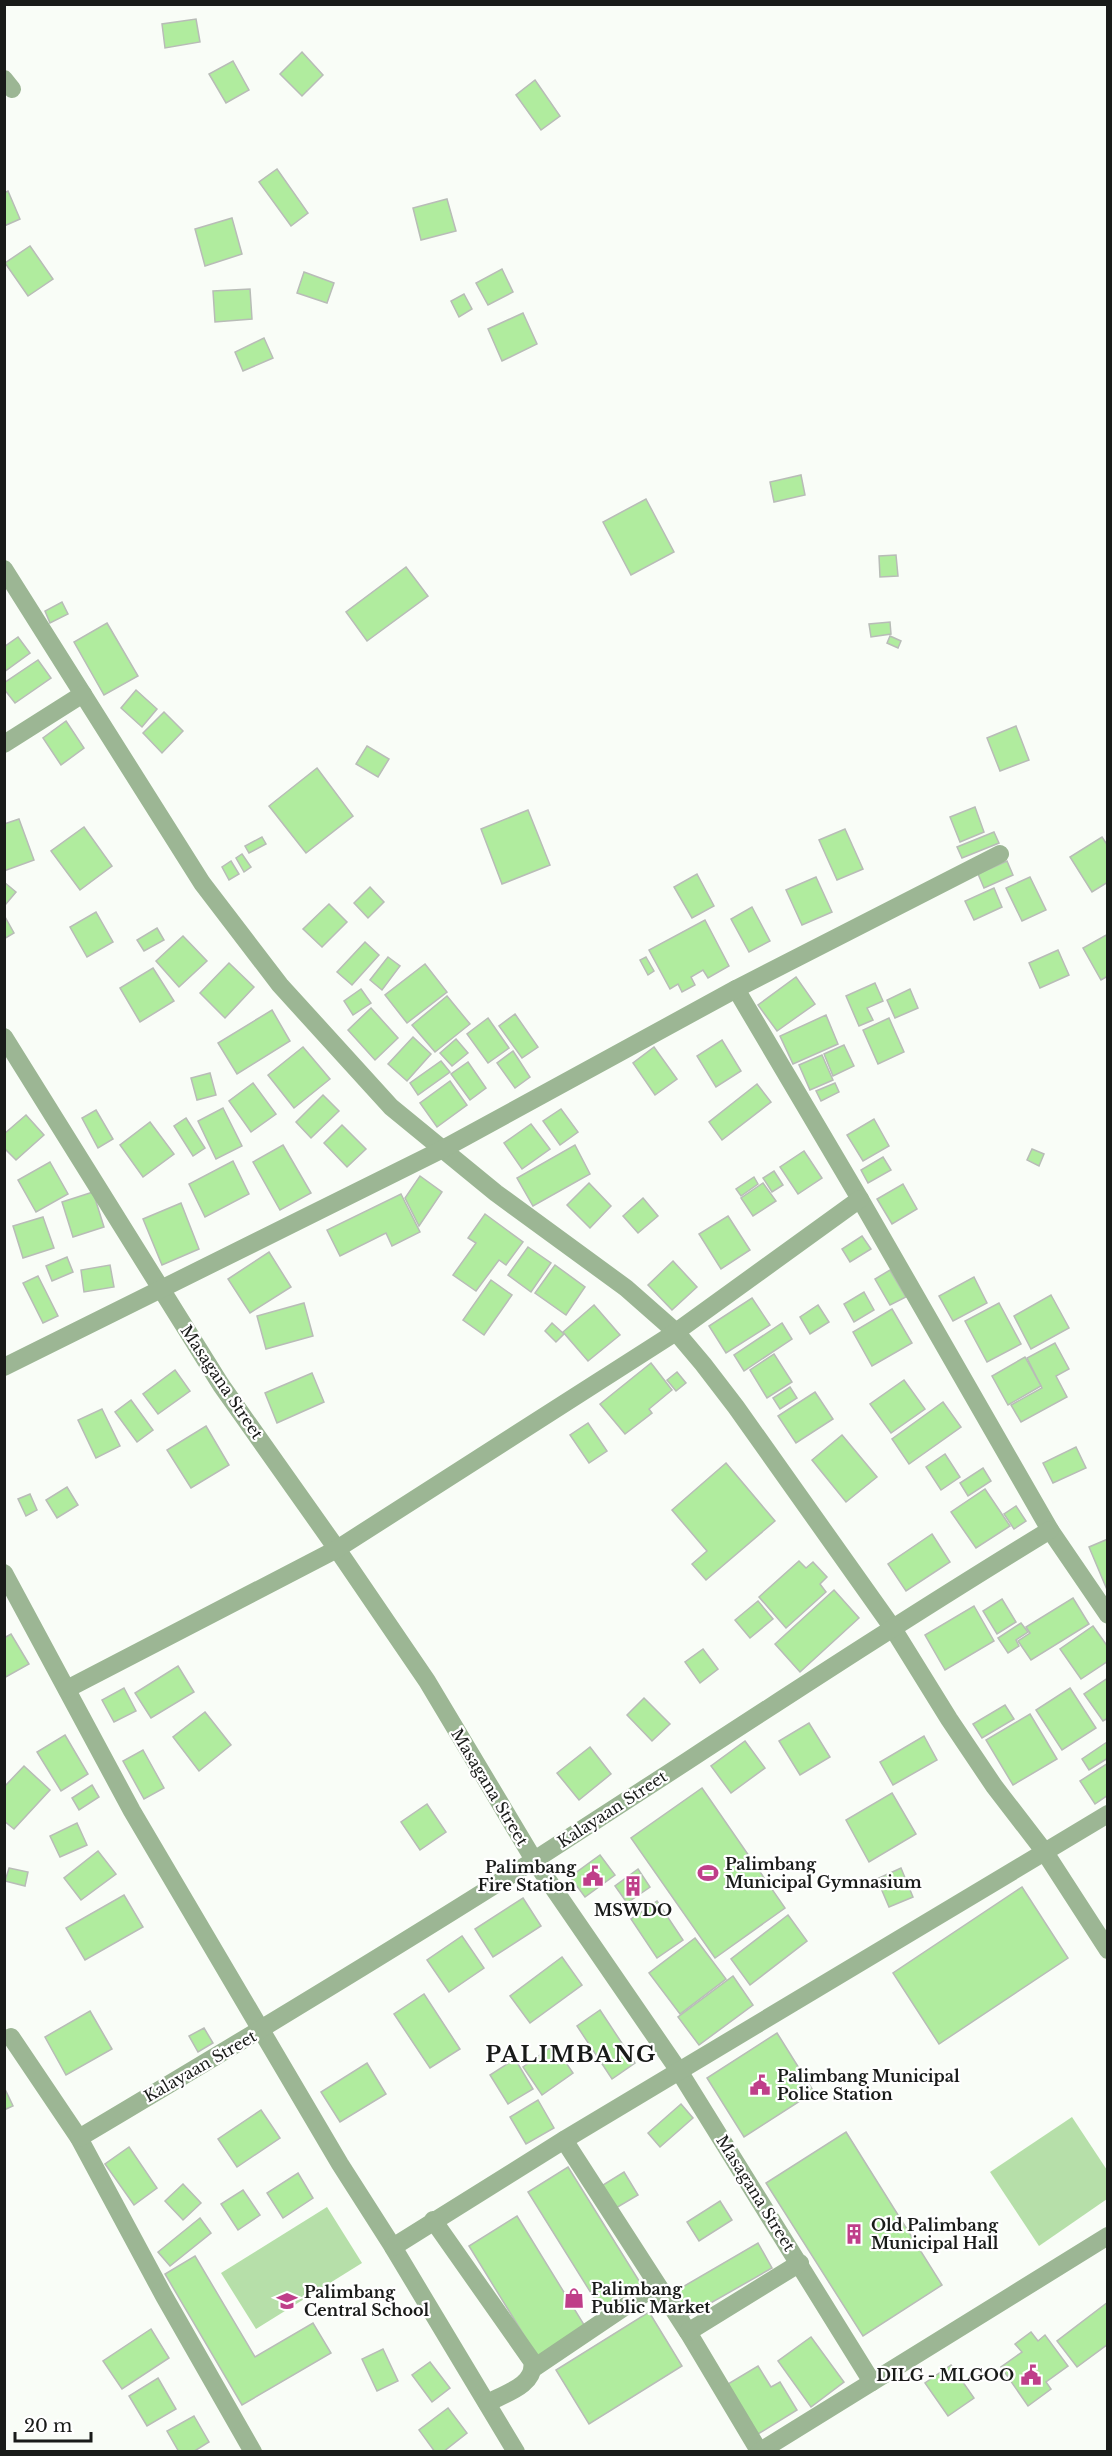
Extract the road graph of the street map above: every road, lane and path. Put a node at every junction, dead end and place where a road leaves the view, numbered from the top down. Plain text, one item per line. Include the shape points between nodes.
1 (4, 569) edge
2 (83, 694) junction
3 (4, 744) edge
4 (1000, 854) dead end
5 (735, 989) junction
6 (4, 1037) edge
7 (443, 1149) junction
8 (860, 1199) junction
9 (160, 1287) junction
10 (676, 1332) junction
11 (4, 1366) edge
12 (1050, 1530) junction
13 (338, 1549) junction
14 (4, 1573) edge
15 (1107, 1616) edge
16 (892, 1627) junction
17 (68, 1689) junction
18 (1107, 1814) edge
19 (1044, 1851) junction
20 (534, 1860) junction
21 (1107, 1950) edge
22 (261, 2031) junction
23 (11, 2037) dead end
24 (679, 2071) junction
25 (78, 2138) junction
26 (564, 2140) junction
27 (433, 2220) junction
28 (1107, 2236) edge
29 (393, 2247) junction
30 (800, 2263) junction
31 (657, 2285) junction
32 (688, 2332) junction
33 (534, 2368) junction
34 (872, 2382) junction
35 (486, 2403) junction
36 (253, 2451) edge
37 (516, 2451) edge
38 (759, 2451) edge

1 - 2 street
2 - 3 street
2 - 7 street via 202,883 240,936 280,986 392,1107
4 - 5 street
5 - 7 street
5 - 8 street
6 - 9 street, Masagana Street
7 - 9 street
7 - 10 street via 626,1288
8 - 10 street
8 - 12 street
9 - 11 street
9 - 13 street, Masagana Street via 221,1386
10 - 13 street
10 - 16 street via 736,1407
12 - 15 street
12 - 16 street, Kalayaan Street
13 - 17 street
13 - 20 street, Masagana Street via 427,1681
14 - 17 street
16 - 19 street via 994,1786
16 - 20 street, Kalayaan Street
17 - 22 street via 132,1810
18 - 19 street
19 - 21 street
19 - 24 street
20 - 22 street, Kalayaan Street
20 - 24 street, Masagana Street
22 - 25 street, Kalayaan Street
22 - 29 street
23 - 25 street
24 - 26 street
24 - 30 street, Masagana Street
25 - 36 street
26 - 27 street
26 - 31 street
27 - 29 street
27 - 33 street
28 - 34 street
29 - 35 street
30 - 32 street
30 - 34 street, Masagana Street
31 - 32 street
31 - 33 street
32 - 38 street
33 - 35 street via 525,2383
34 - 38 street
35 - 37 street

